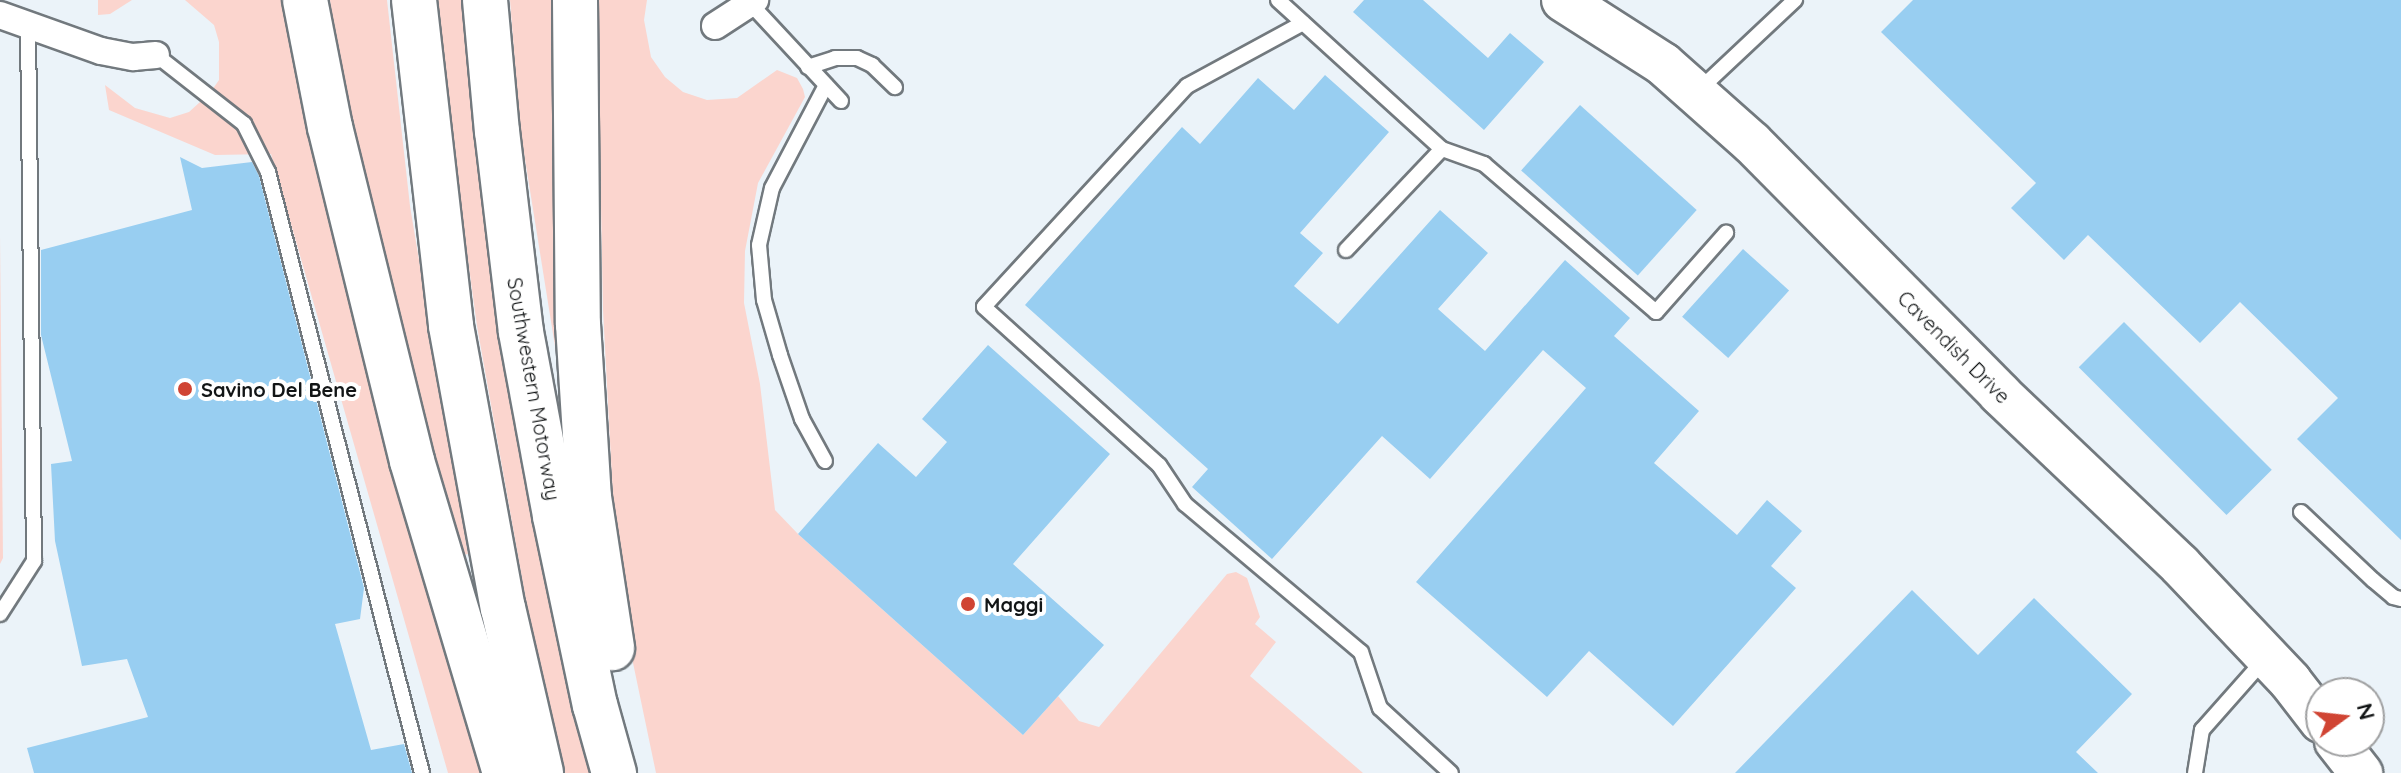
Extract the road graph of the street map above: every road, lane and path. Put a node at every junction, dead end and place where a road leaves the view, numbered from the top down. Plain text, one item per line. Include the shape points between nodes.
1 (305, 0) edge
2 (414, 0) edge
3 (485, 0) edge
4 (575, 0) edge
5 (1278, 0) edge
6 (1563, 0) edge
7 (1795, 0) edge
8 (750, 2) edge
9 (0, 15) edge
10 (1303, 23) junction
11 (28, 26) junction
12 (715, 26) dead end
13 (156, 55) joint
14 (808, 67) junction
15 (826, 85) junction
16 (895, 87) dead end
17 (1696, 93) junction
18 (841, 101) dead end
19 (1442, 149) junction
20 (1726, 233) dead end
21 (1346, 250) dead end
22 (825, 461) dead end
23 (2301, 512) dead end
24 (2401, 599) edge
25 (0, 614) edge
26 (2267, 657) junction
27 (2305, 702) edge
28 (2348, 757) edge
29 (422, 773) edge
30 (505, 773) edge
31 (541, 773) edge
32 (614, 773) edge
33 (633, 773) edge
34 (1451, 773) edge
35 (2195, 773) edge
36 (2361, 773) edge

1 - 30 highway via 330,127 412,461
2 - 31 highway via 451,326 503,608
3 - 32 highway, Southwestern Motorway via 521,332 561,545
4 - 33 highway via 578,324 589,497
5 - 10 lane
6 - 17 main road, Cavendish Drive via 1663,64
7 - 17 lane
8 - 12 street
8 - 14 lane
9 - 11 street
10 - 19 lane
10 - 34 lane via 1187,86 984,307 1159,465 1185,504 1361,652 1380,708
11 - 13 street via 118,55
11 - 25 lane via 34,561
13 - 29 lane via 244,124 268,172
14 - 15 lane
14 - 16 lane via 857,58
15 - 18 lane
15 - 22 lane via 772,188 759,245 764,300 780,355 802,419
17 - 26 main road, Cavendish Drive via 2180,565
19 - 20 lane via 1484,164 1656,312
19 - 21 lane
23 - 24 lane via 2373,580
26 - 27 main road, Cavendish Drive
26 - 35 lane via 2202,730
28 - 36 main road

